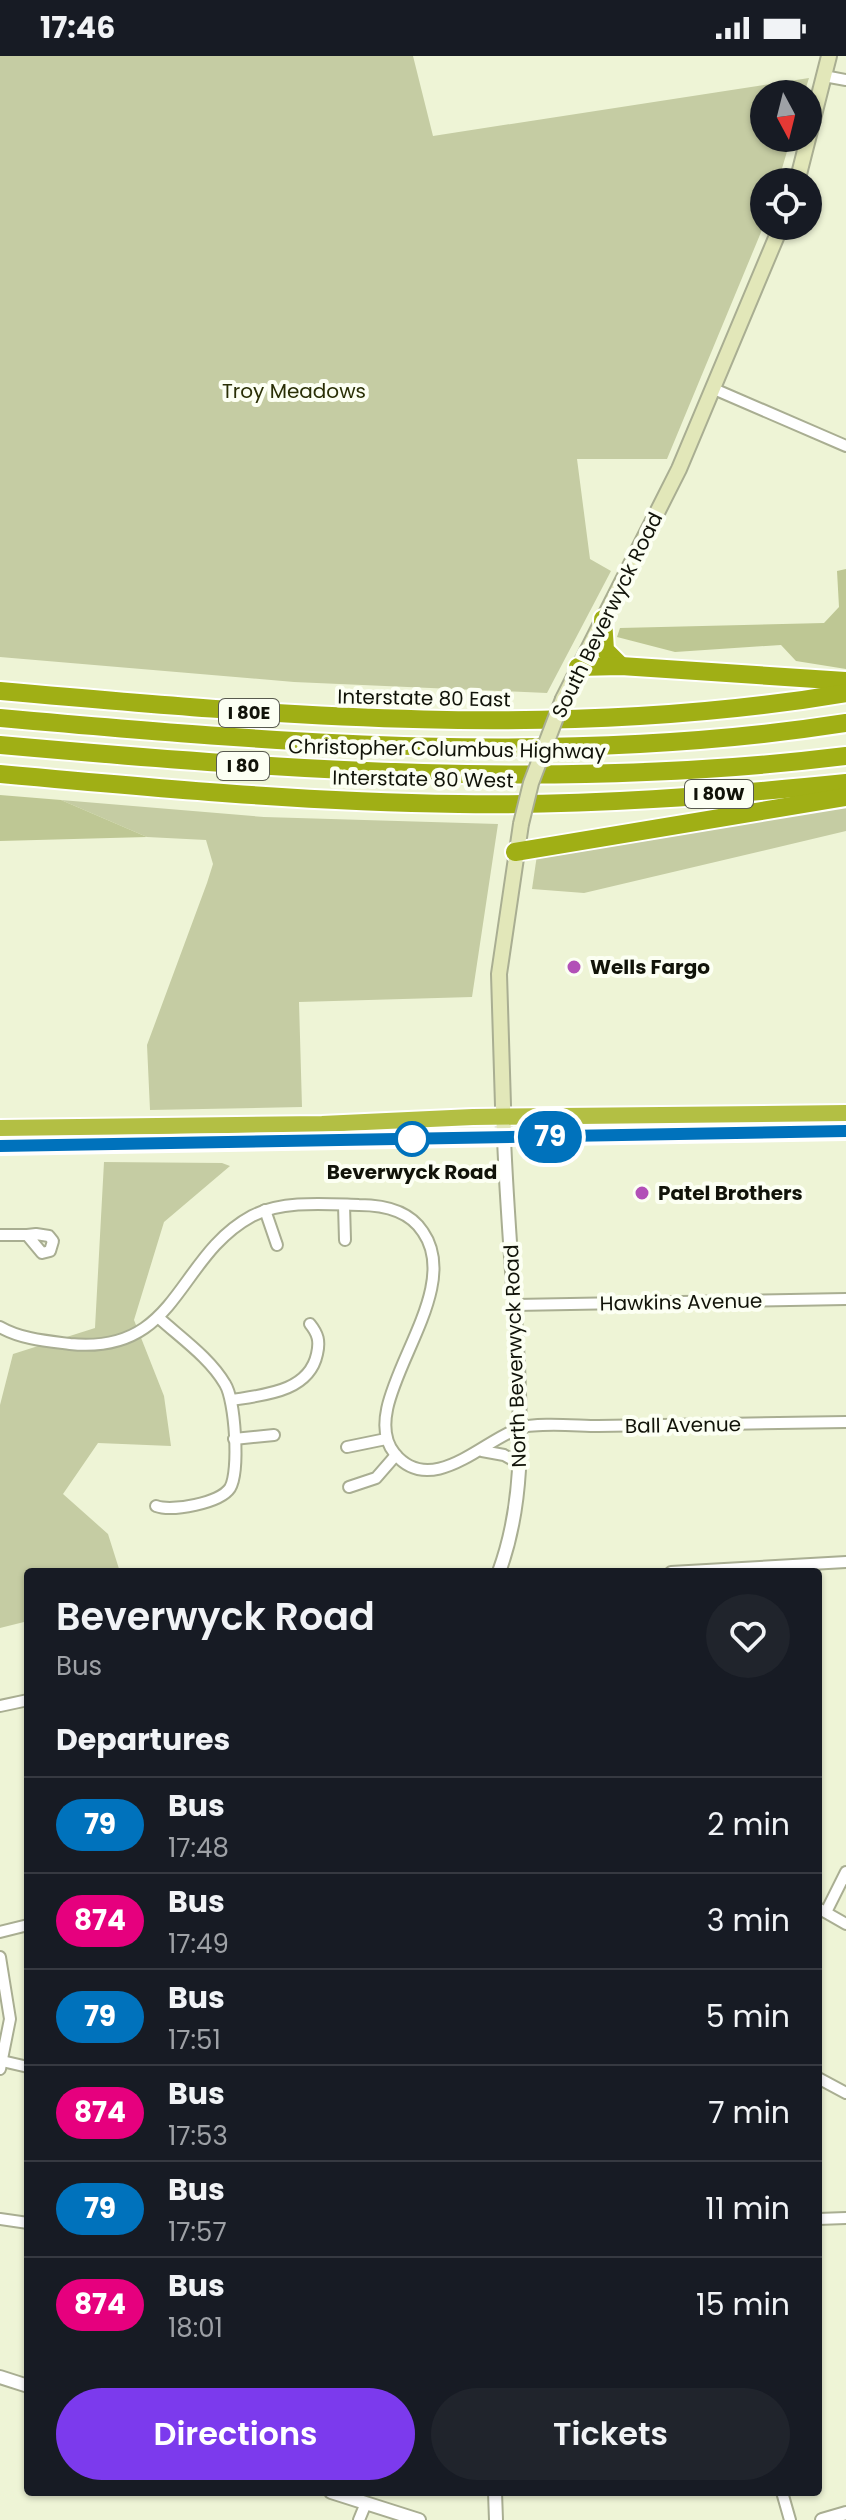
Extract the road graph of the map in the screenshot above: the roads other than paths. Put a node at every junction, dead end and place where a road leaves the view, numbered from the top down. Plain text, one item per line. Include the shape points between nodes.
1 (829, 56) edge
2 (824, 76) junction
3 (846, 80) edge
4 (801, 168) edge
5 (775, 240) edge
6 (714, 389) junction
7 (846, 446) edge
8 (603, 619) junction
9 (621, 666) junction
10 (578, 667) junction
11 (846, 681) edge
12 (0, 691) edge
13 (846, 693) edge
14 (0, 718) edge
15 (846, 723) edge
16 (0, 745) edge
17 (846, 756) edge
18 (0, 774) edge
19 (846, 774) edge
20 (846, 783) edge
21 (846, 797) edge
22 (592, 800) junction
23 (515, 852) junction
24 (846, 1113) edge
25 (503, 1117) junction
26 (0, 1128) edge
27 (846, 1131) edge
28 (504, 1138) junction
29 (0, 1146) edge
30 (344, 1205) junction
31 (265, 1210) junction
32 (0, 1235) edge
33 (27, 1235) dead end
34 (345, 1240) dead end
35 (277, 1245) dead end
36 (846, 1299) edge
37 (515, 1305) junction
38 (159, 1318) junction
39 (310, 1324) dead end
40 (0, 1327) edge
41 (232, 1400) junction
42 (846, 1422) edge
43 (520, 1427) junction
44 (274, 1435) dead end
45 (234, 1439) junction
46 (386, 1439) junction
47 (347, 1447) dead end
48 (482, 1451) junction
49 (396, 1455) junction
50 (520, 1464) junction
51 (349, 1487) dead end
52 (156, 1506) dead end
53 (846, 1562) edge
54 (500, 1568) edge
55 (794, 1568) edge
56 (24, 1701) edge
57 (0, 1706) edge
58 (846, 1872) edge
59 (822, 1910) edge
60 (846, 1924) edge
61 (24, 1926) edge
62 (0, 1932) edge
63 (0, 1957) edge
64 (1, 2065) edge
65 (24, 2067) edge
66 (822, 2080) edge
67 (846, 2093) edge
68 (846, 2218) edge
69 (0, 2219) edge
70 (822, 2219) edge
71 (24, 2222) edge
72 (0, 2378) edge
73 (24, 2385) edge
74 (344, 2496) edge
75 (495, 2496) edge
76 (783, 2496) edge
77 (366, 2503) junction
78 (846, 2513) edge
79 (359, 2520) edge
80 (419, 2520) edge
81 (496, 2520) edge
82 (790, 2520) edge
83 (822, 2520) edge

1 - 2 main road
2 - 3 street
2 - 4 main road
5 - 6 main road, South Beverwyck Road
6 - 7 street
6 - 8 main road, South Beverwyck Road
8 - 9 highway via 605,650
8 - 10 main road, South Beverwyck Road
9 - 10 highway
9 - 11 highway
10 - 23 main road, South Beverwyck Road, bridge via 536,769
12 - 13 highway, Interstate 80 East / I 80E via 327,718 498,722 740,708
14 - 15 highway, Christopher Columbus Highway / I 80 via 277,741 522,747 674,742
16 - 17 highway, Christopher Columbus Highway / I 80 via 276,769 486,776 684,770
18 - 22 highway, Interstate 80 West / I 80W via 303,799 461,804
19 - 22 highway
20 - 22 highway, Interstate 80 West / I 80W
21 - 23 highway
23 - 25 main road, South Beverwyck Road via 498,987
24 - 25 highway
25 - 26 highway
25 - 28 main road, South Beverwyck Road
27 - 28 highway
28 - 29 highway
28 - 37 street, North Beverwyck Road
30 - 31 street
30 - 34 street
30 - 46 street via 403,1213 421,1228 435,1263 433,1289 387,1411
31 - 35 street
31 - 38 street via 227,1235
32 - 33 street
36 - 37 street, Hawkins Avenue
37 - 43 street, North Beverwyck Road
38 - 40 street via 136,1335 100,1345 21,1336
38 - 41 street via 199,1354
39 - 41 street via 319,1339 306,1374 286,1389
41 - 45 street
42 - 43 street, Ball Avenue
43 - 48 street
43 - 50 street, North Beverwyck Road
44 - 45 street
45 - 52 street via 236,1470 224,1496 169,1511
46 - 47 street
46 - 49 street
48 - 49 street via 433,1468 408,1465
48 - 50 street
49 - 51 street via 376,1478
50 - 54 street, North Beverwyck Road via 516,1509
53 - 55 street
56 - 57 street
58 - 59 street
59 - 60 street
61 - 62 street
63 - 64 street via 9,2006
64 - 65 street
66 - 67 street
68 - 70 street
69 - 71 street
72 - 73 street
74 - 77 street
75 - 81 street
76 - 82 street
77 - 79 street
77 - 80 street
78 - 83 street

